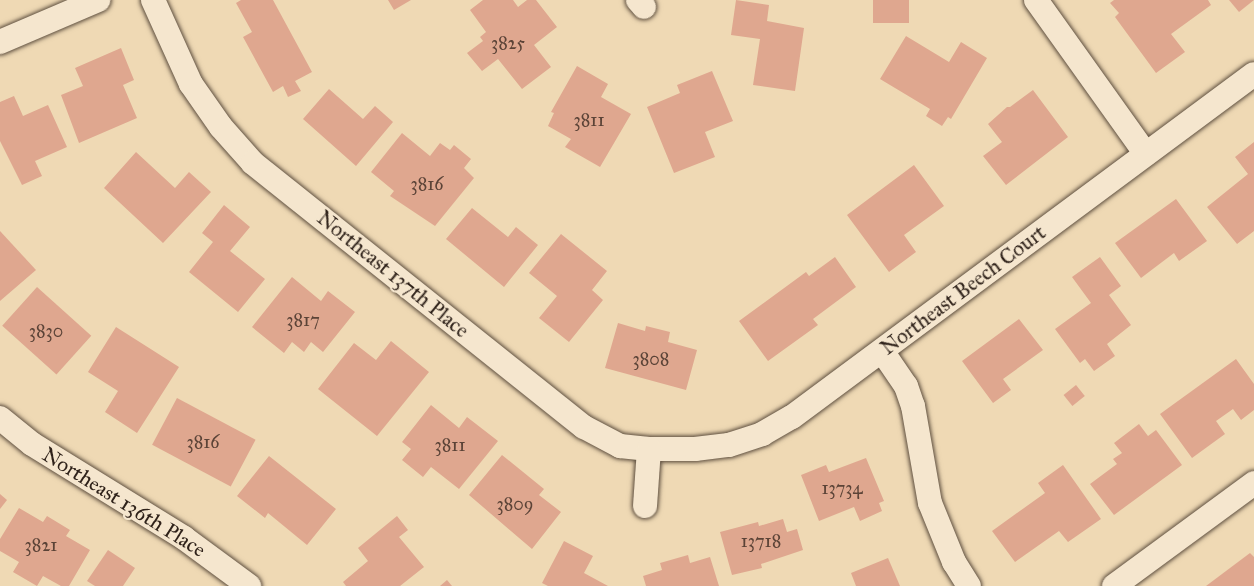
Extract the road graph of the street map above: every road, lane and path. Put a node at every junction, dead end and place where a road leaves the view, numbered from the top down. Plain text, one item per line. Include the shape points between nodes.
1 (98, 0) edge
2 (153, 0) edge
3 (1035, 0) edge
4 (0, 42) edge
5 (1254, 74) edge
6 (1146, 154) junction
7 (882, 351) junction
8 (0, 418) edge
9 (649, 449) junction
10 (1254, 483) edge
11 (645, 506) dead end
12 (249, 586) edge
13 (969, 586) edge
14 (1114, 586) edge

1 - 4 street
2 - 9 street, Northeast 137th Place via 191,84 220,128 253,162 584,427 620,446
3 - 6 street
5 - 6 street, Northeast Beech Court
6 - 7 street, Northeast Beech Court
7 - 9 street, Northeast Beech Court via 792,417 762,434 729,445
7 - 13 street via 906,387 913,406 930,503 954,562
8 - 12 street, Northeast 136th Place via 32,444 184,538
9 - 11 street
10 - 14 street

